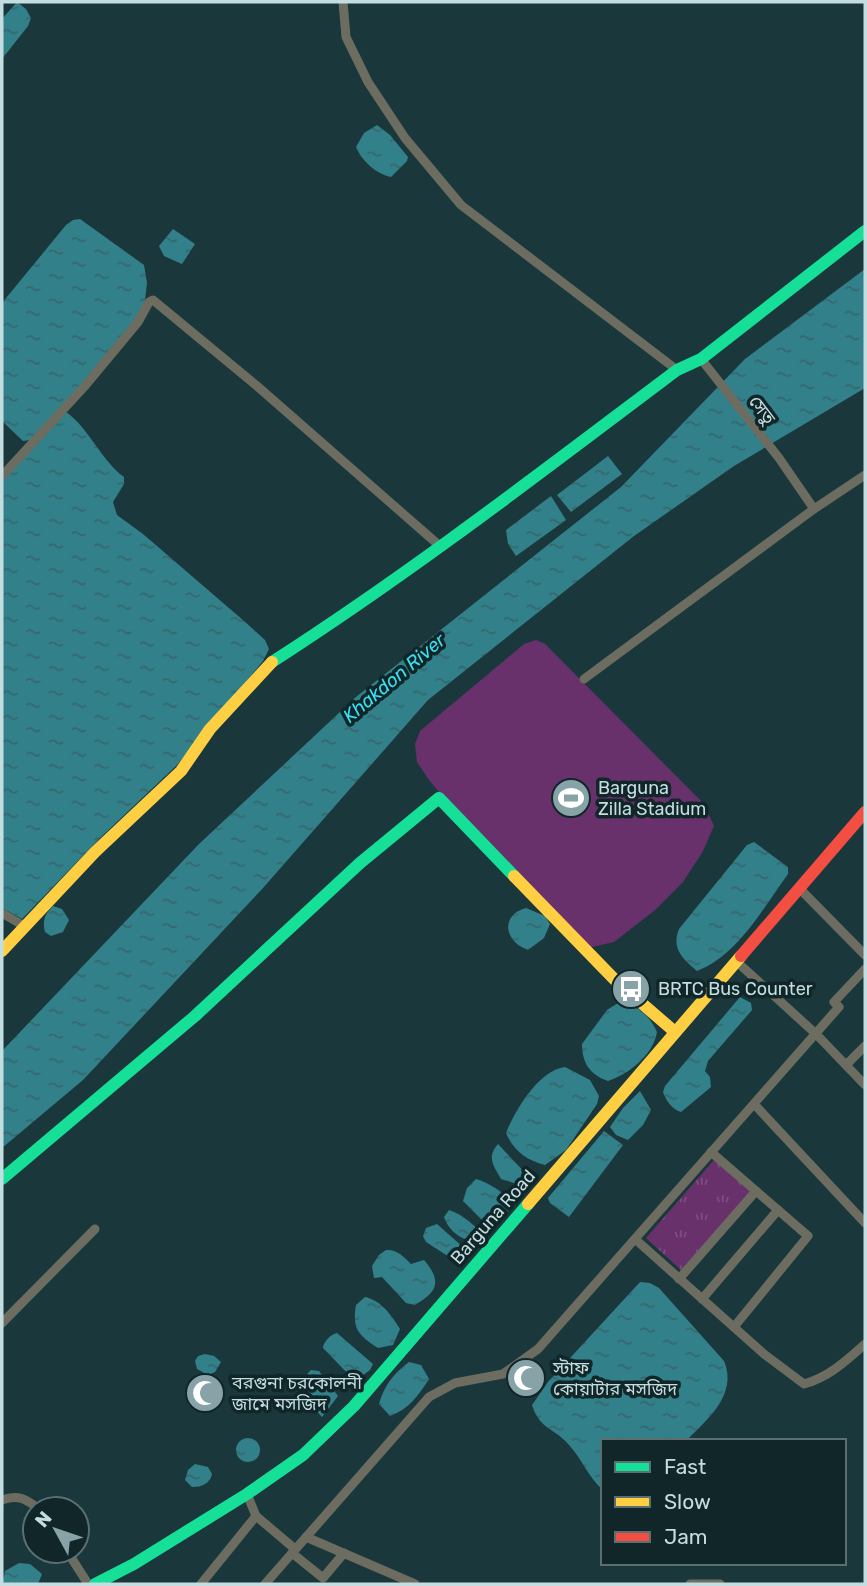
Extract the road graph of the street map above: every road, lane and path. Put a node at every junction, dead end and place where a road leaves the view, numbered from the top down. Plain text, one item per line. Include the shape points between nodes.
1 (343, 2) edge
2 (865, 231) edge
3 (701, 359) junction
4 (677, 370) junction
5 (2, 476) edge
6 (864, 479) edge
7 (814, 509) junction
8 (440, 547) junction
9 (584, 679) dead end
10 (865, 812) edge
11 (799, 888) junction
12 (2, 913) edge
13 (24, 926) junction
14 (2, 951) edge
15 (865, 955) edge
16 (736, 961) junction
17 (865, 969) edge
18 (675, 1032) junction
19 (816, 1034) junction
20 (865, 1046) edge
21 (846, 1065) junction
22 (865, 1085) edge
23 (754, 1104) junction
24 (711, 1152) junction
25 (2, 1179) edge
26 (756, 1191) junction
27 (778, 1210) junction
28 (865, 1223) edge
29 (95, 1229) dead end
30 (635, 1239) junction
31 (679, 1279) junction
32 (702, 1298) junction
33 (2, 1323) edge
34 (734, 1327) junction
35 (865, 1344) edge
36 (247, 1494) junction
37 (21, 1498) edge
38 (2, 1500) edge
39 (256, 1516) junction
40 (306, 1537) junction
41 (294, 1551) junction
42 (344, 1553) junction
43 (76, 1565) edge
44 (89, 1584) edge
45 (95, 1584) edge
46 (201, 1584) edge
47 (265, 1584) edge
48 (415, 1584) edge
49 (690, 1584) edge
50 (720, 1584) edge

1 - 4 street via 346,37 368,82 405,138 461,205
2 - 3 street
3 - 4 street
3 - 7 street, সেতু
4 - 8 street
5 - 8 street via 84,387 153,300
6 - 7 street
7 - 9 street
8 - 13 street via 271,662 210,729 181,771
10 - 11 street, Barguna Road
11 - 15 street
11 - 16 street, Barguna Road
12 - 13 street
13 - 14 street
16 - 18 street, Barguna Road
16 - 19 street
17 - 19 street via 834,1002 839,1007
18 - 25 street via 573,939 439,798 360,863 195,1016
18 - 36 street, Barguna Road via 354,1406 303,1455
19 - 21 street
19 - 23 street
20 - 21 street
21 - 22 street
23 - 24 street
23 - 28 street
24 - 26 street
24 - 30 street
26 - 27 street
26 - 31 street
27 - 32 street
27 - 34 street via 808,1237
29 - 33 street
30 - 31 street
30 - 40 street via 538,1349 503,1374 455,1382 429,1397
31 - 32 street
32 - 34 street
34 - 35 street via 804,1384 841,1366
36 - 39 street
36 - 45 street, Barguna Road
37 - 38 street
39 - 41 street
39 - 46 street
40 - 41 street
40 - 42 street
41 - 42 street via 323,1578
41 - 47 street
42 - 48 street
43 - 44 street
49 - 50 street

